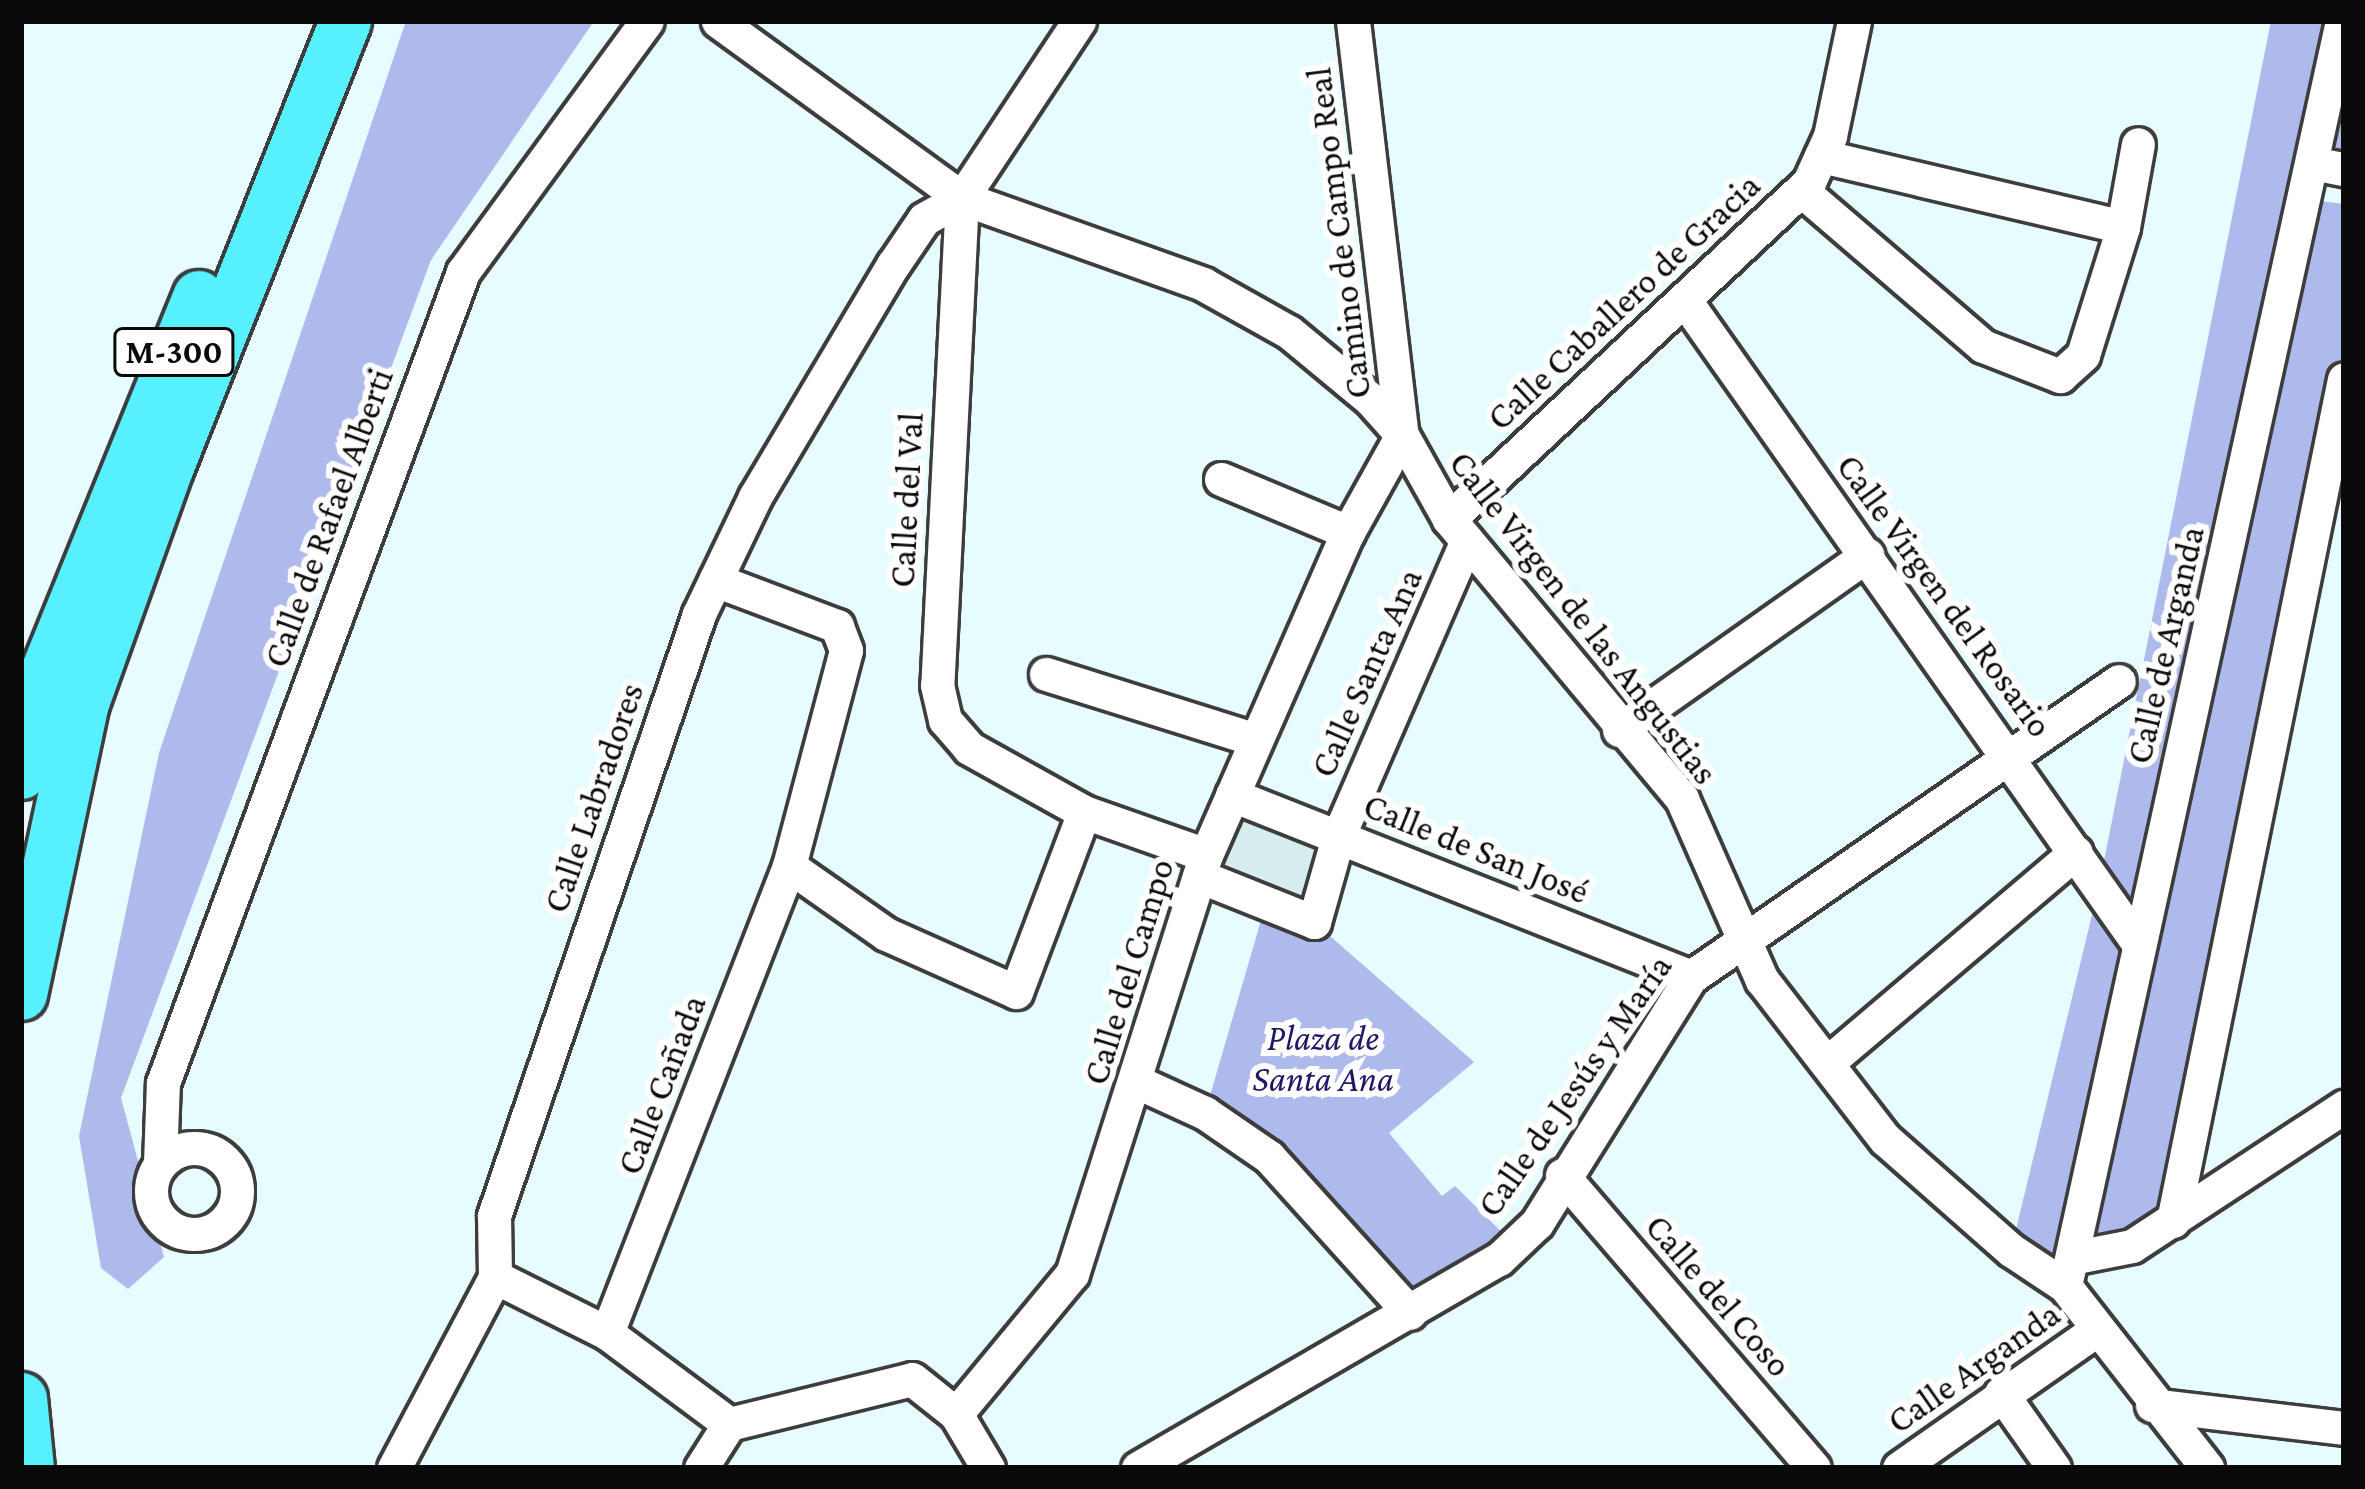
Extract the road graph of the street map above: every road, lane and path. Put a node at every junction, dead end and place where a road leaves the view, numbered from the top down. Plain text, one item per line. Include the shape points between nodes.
1 (318, 21) edge
2 (345, 21) edge
3 (646, 21) edge
4 (718, 21) edge
5 (1079, 21) edge
6 (1353, 21) edge
7 (1854, 21) edge
8 (2342, 21) edge
9 (2138, 144) dead end
10 (1821, 156) junction
11 (2328, 166) edge
12 (1801, 190) junction
13 (962, 198) junction
14 (2123, 226) junction
15 (1684, 299) junction
16 (2344, 379) edge
17 (1402, 435) junction
18 (168, 466) junction
19 (1221, 478) dead end
20 (1458, 530) junction
21 (1348, 532) junction
22 (1868, 555) junction
23 (715, 580) junction
24 (1046, 674) dead end
25 (2119, 681) dead end
26 (1619, 730) junction
27 (1254, 739) junction
28 (2008, 752) junction
29 (21, 773) edge
30 (1232, 795) junction
31 (1084, 812) junction
32 (1338, 837) junction
33 (2076, 852) junction
34 (21, 863) edge
35 (789, 866) junction
36 (1203, 866) junction
37 (1744, 936) junction
38 (2137, 942) junction
39 (1691, 977) junction
40 (21, 994) edge
41 (1827, 1063) junction
42 (1135, 1081) junction
43 (2344, 1107) edge
44 (174, 1155) dead end
45 (1562, 1175) junction
46 (2173, 1221) junction
47 (2071, 1271) junction
48 (496, 1277) junction
49 (1410, 1313) junction
50 (2095, 1331) junction
51 (607, 1333) junction
52 (2001, 1393) junction
53 (21, 1398) edge
54 (2152, 1405) junction
55 (956, 1414) junction
56 (729, 1424) junction
57 (2344, 1428) edge
58 (28, 1468) edge
59 (394, 1468) edge
60 (701, 1468) edge
61 (988, 1468) edge
62 (1138, 1468) edge
63 (1814, 1468) edge
64 (1899, 1468) edge
65 (2054, 1468) edge
66 (2207, 1468) edge

1 - 29 main road, M-300 via 130,452 40,686
2 - 18 main road, M-300
3 - 44 street, Calle de Rafael Alberti via 463,272 163,1083
4 - 13 street, Calle Virgen de las Angustias
5 - 13 street
6 - 17 street, Camino de Campo Real
7 - 10 street, Calle Caballero de Gracia
8 - 11 street, Calle de Arganda
9 - 14 street, Calle Caballero de Gracia
10 - 12 street, Calle Caballero de Gracia
10 - 14 street
11 - 38 street, Calle de Arganda
12 - 14 street, Calle Caballero de Gracia via 1983,346 2060,376 2083,355
12 - 15 street, Calle Caballero de Gracia
13 - 17 street, Calle Virgen de las Angustias via 1203,284 1289,332
13 - 23 street, Calle Labradores via 924,219 893,265 755,497
13 - 31 street, Calle del Val via 937,685 946,720 969,748
15 - 20 street, Calle Caballero de Gracia
15 - 22 street, Calle Virgen del Rosario
16 - 46 street
17 - 20 street, Calle Virgen de las Angustias
17 - 21 street, Calle del Campo
18 - 34 main road, M-300 via 62,699
18 - 40 main road, M-300 via 83,703
19 - 21 street
20 - 26 street, Calle Virgen de las Angustias
20 - 32 street, Calle Santa Ana
21 - 27 street, Calle del Campo
22 - 26 street
22 - 28 street, Calle Virgen del Rosario
23 - 35 street, Calle Cañada via 837,626 846,650
23 - 48 street, Calle Labradores via 494,1216
24 - 27 street
25 - 28 street, Calle de Jesús y María
26 - 37 street, Calle Virgen de las Angustias via 1682,799
27 - 30 street, Calle del Campo
28 - 33 street, Calle Virgen del Rosario
28 - 37 street, Calle de Jesús y María
30 - 32 street, Calle de San José
30 - 36 street, Calle del Campo
31 - 35 street via 1016,992 886,934
31 - 36 street, Calle del Val
32 - 36 street via 1314,922
32 - 39 street, Calle de San José
33 - 38 street, Calle Virgen del Rosario
33 - 41 street
35 - 51 street, Calle Cañada
36 - 42 street, Calle del Campo
37 - 39 street, Calle de Jesús y María
37 - 41 street, Calle Virgen de las Angustias via 1762,980
38 - 47 street, Calle de Arganda
39 - 45 street, Calle de Jesús y María
41 - 47 street, Calle Virgen de las Angustias via 1885,1139 2011,1250
42 - 49 street via 1205,1113 1269,1157
42 - 55 street, Calle del Campo via 1072,1274
43 - 46 street
45 - 49 street, Calle de Jesús y María via 1537,1223 1499,1259
45 - 63 street, Calle del Coso
46 - 47 street
47 - 50 street, Calle Virgen de las Angustias
48 - 51 street
48 - 59 street, Calle Labradores
49 - 62 street, Calle de Jesús y María
50 - 52 street, Calle Arganda
50 - 54 street, Calle Virgen de las Angustias
51 - 56 street
52 - 64 street, Calle Arganda
52 - 65 street
53 - 58 main road
54 - 57 street
54 - 66 street, Calle Virgen de las Angustias
55 - 56 street via 913,1379
55 - 61 street
56 - 60 street

